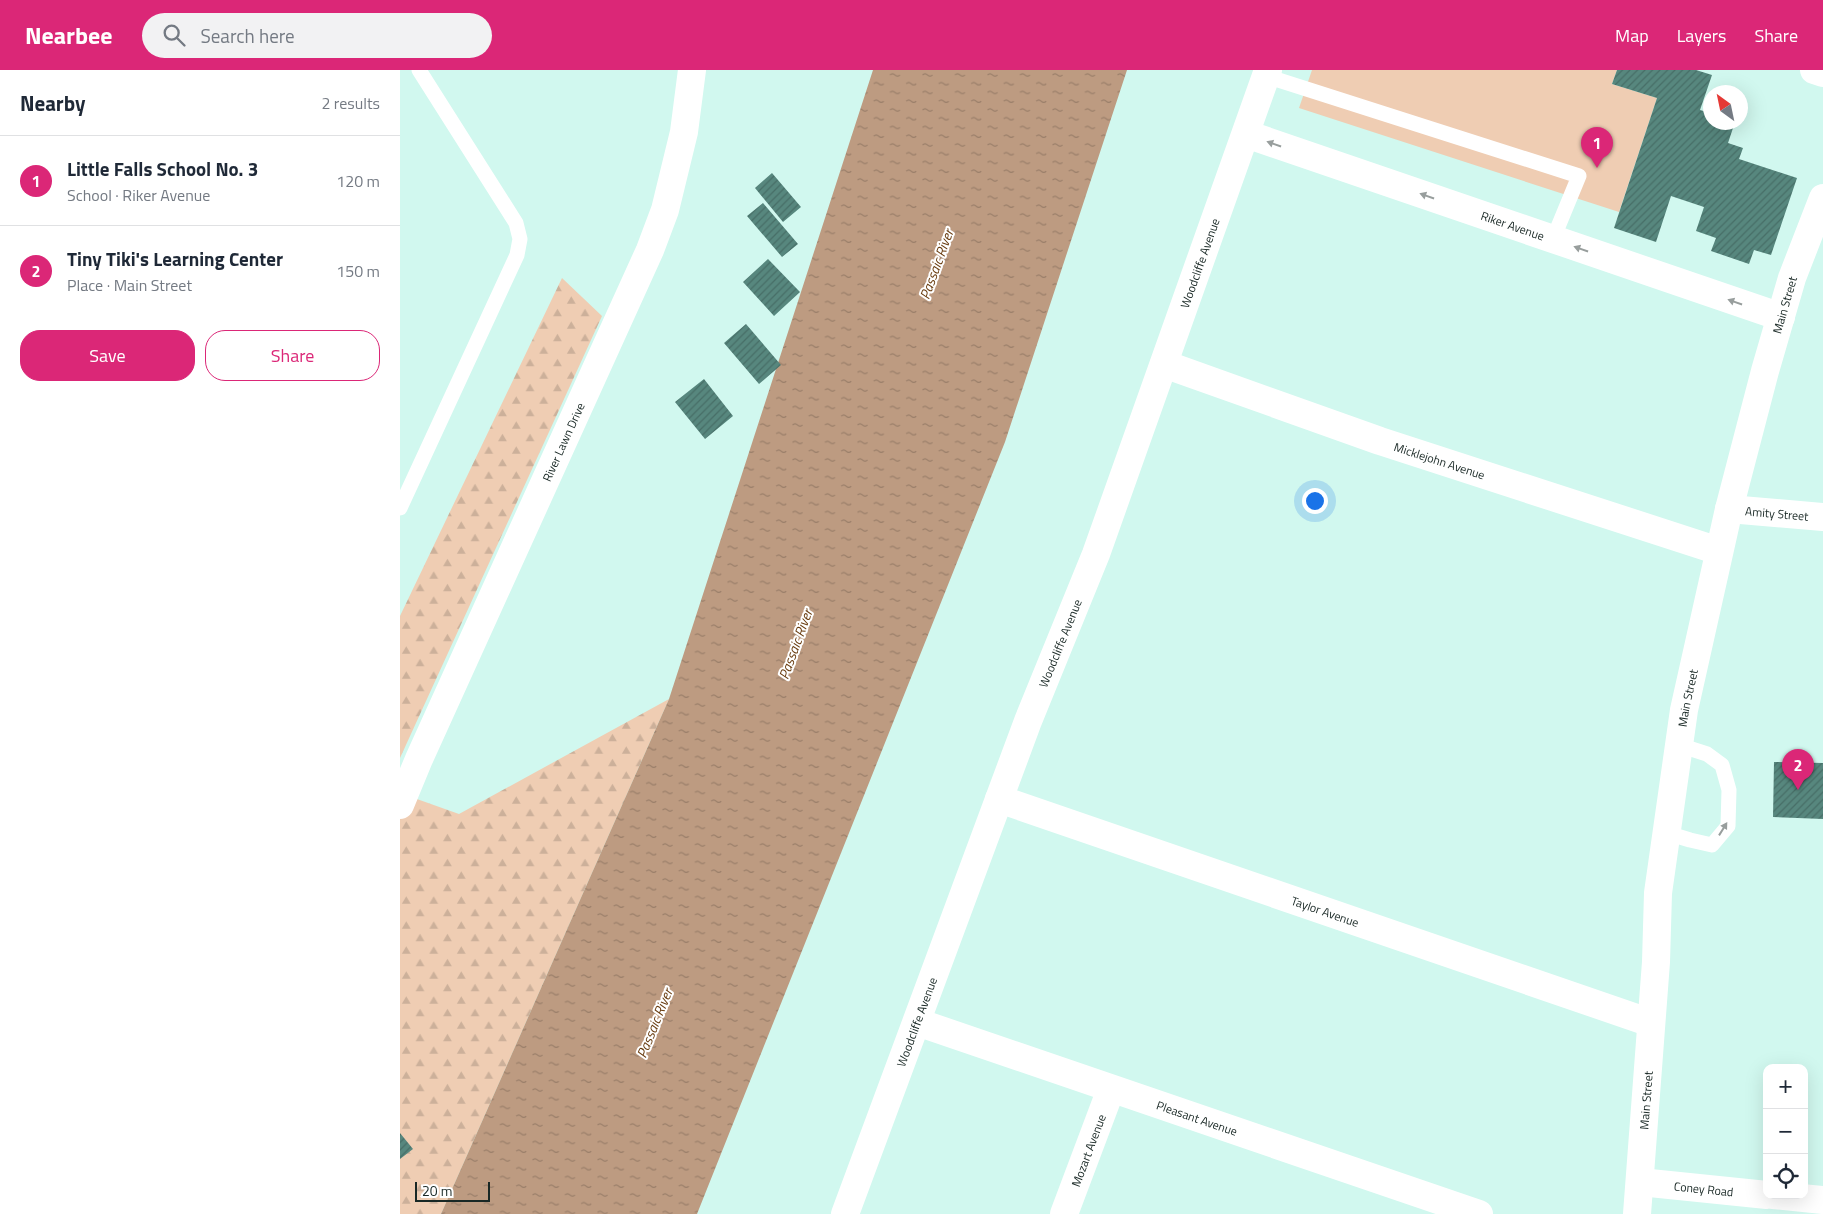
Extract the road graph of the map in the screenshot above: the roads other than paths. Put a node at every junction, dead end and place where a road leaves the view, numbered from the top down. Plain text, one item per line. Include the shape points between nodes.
1 (419, 70) edge
2 (692, 70) edge
3 (1814, 70) edge
4 (1267, 73) edge
5 (1823, 73) edge
6 (1246, 134) junction
7 (1823, 198) edge
8 (1553, 239) junction
9 (1781, 318) junction
10 (1164, 364) junction
11 (400, 508) edge
12 (1729, 508) junction
13 (1823, 517) edge
14 (1719, 551) junction
15 (1679, 745) junction
16 (999, 798) junction
17 (400, 805) edge
18 (1667, 833) junction
19 (917, 1022) junction
20 (1651, 1023) junction
21 (1111, 1089) junction
22 (1640, 1182) junction
23 (1763, 1195) edge
24 (1808, 1198) edge
25 (1823, 1200) edge
26 (845, 1214) edge
27 (1064, 1214) edge
28 (1479, 1214) edge
29 (1637, 1214) edge

1 - 11 lane via 516,223 520,239 517,255
2 - 17 street, River Lawn Drive via 684,132 665,210 650,250
3 - 5 street
4 - 6 street, Woodcliffe Avenue
4 - 8 lane via 1579,176
8 -> 6 street, Riker Avenue
6 - 10 street, Woodcliffe Avenue
7 - 9 street, Main Street via 1792,278
9 -> 8 street, Riker Avenue
9 - 12 street, Main Street
10 - 14 street, Micklejohn Avenue via 1380,441
10 - 16 street, Woodcliffe Avenue via 1096,554
12 - 13 street, Amity Street
12 - 14 street, Main Street
14 - 15 street, Main Street
15 - 18 street, Main Street
18 -> 15 lane via 1712,844 1728,826 1729,790 1722,765 1707,754
16 - 19 street, Woodcliffe Avenue
16 - 20 street, Taylor Avenue
18 - 20 street, Main Street via 1658,893
19 - 21 street, Pleasant Avenue
19 - 26 street, Woodcliffe Avenue
20 - 22 street, Main Street
21 - 27 street, Mozart Avenue
21 - 28 street, Pleasant Avenue
22 - 23 street, Coney Road
22 - 29 street, Main Street
24 - 25 street

